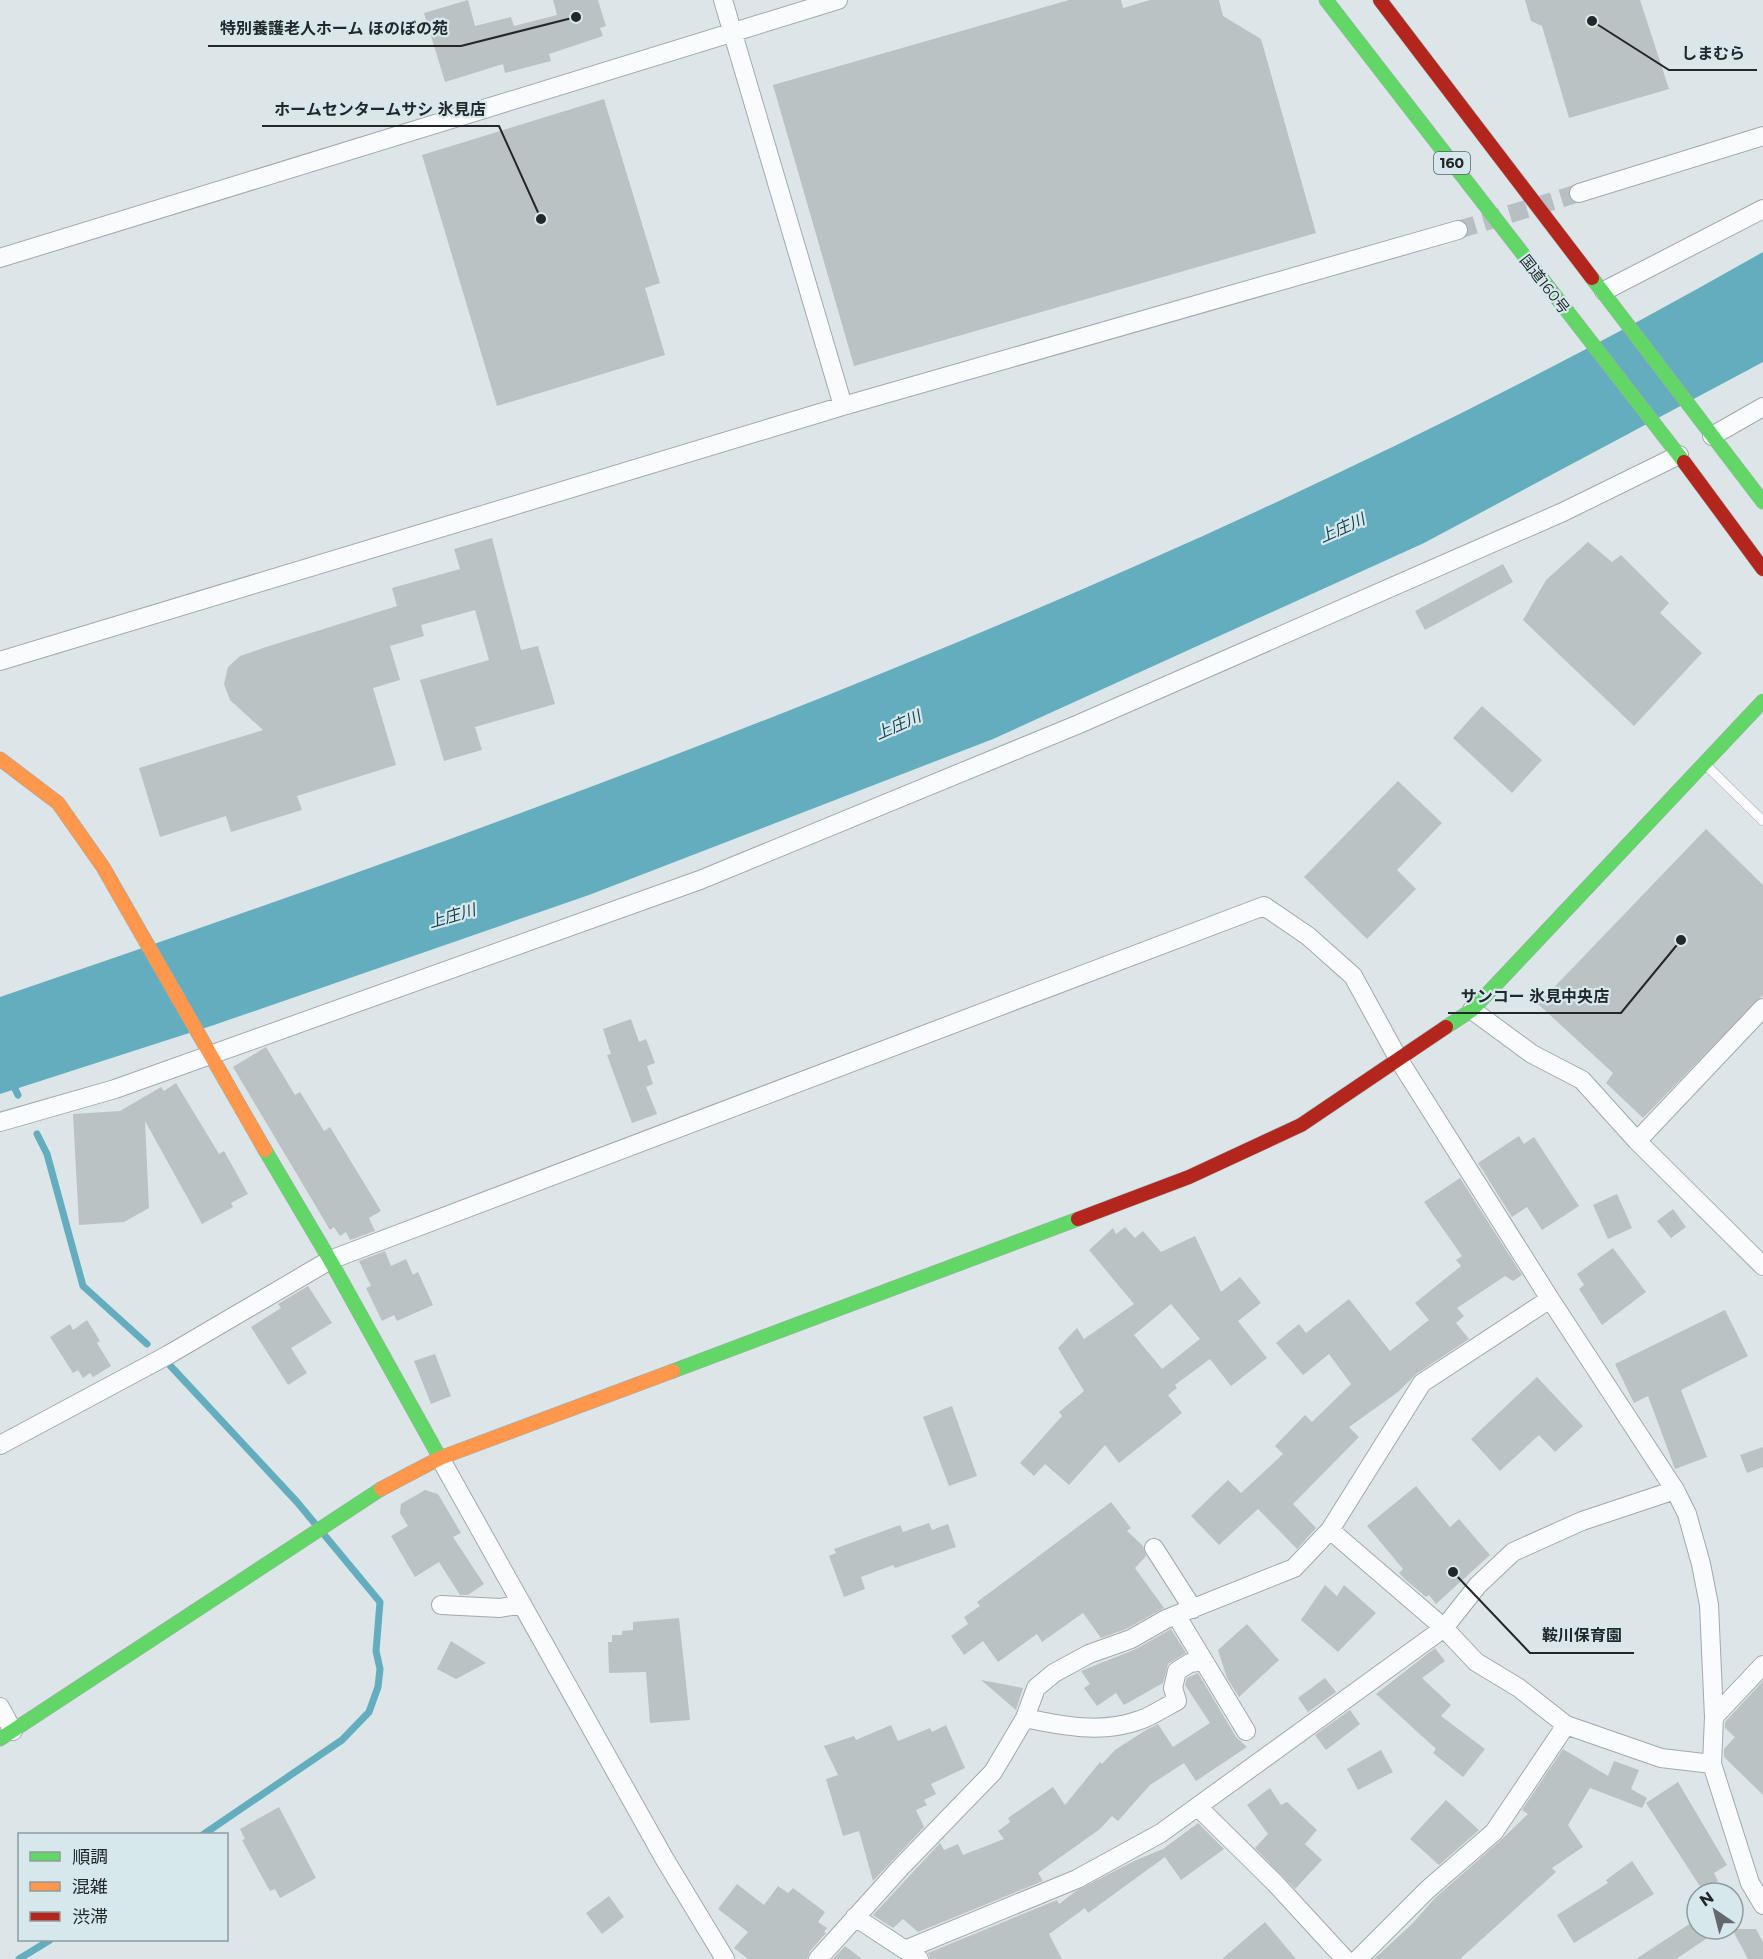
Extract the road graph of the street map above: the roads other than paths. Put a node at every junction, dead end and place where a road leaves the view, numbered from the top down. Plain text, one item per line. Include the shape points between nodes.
1 (723, 0) edge
2 (838, 0) edge
3 (1326, 0) edge
4 (1380, 0) edge
5 (732, 30) junction
6 (1763, 135) edge
7 (1579, 193) tunnel mouth
8 (1763, 209) edge
9 (1458, 230) tunnel mouth
10 (0, 258) edge
11 (1604, 291) junction
12 (843, 406) junction
13 (1763, 407) edge
14 (1710, 433) junction
15 (1679, 455) junction
16 (1763, 502) edge
17 (1763, 569) edge
18 (0, 661) edge
19 (1763, 701) edge
20 (0, 759) edge
21 (1704, 763) junction
22 (1763, 820) edge
23 (1763, 1008) edge
24 (1473, 1010) junction
25 (209, 1056) junction
26 (1399, 1060) junction
27 (0, 1122) edge
28 (1637, 1141) junction
29 (330, 1260) junction
30 (1763, 1266) edge
31 (1550, 1299) junction
32 (0, 1445) edge
33 (440, 1458) junction
34 (1675, 1490) junction
35 (1330, 1530) junction
36 (1154, 1548) dead end
37 (522, 1604) junction
38 (441, 1605) dead end
39 (1185, 1612) junction
40 (1444, 1628) junction
41 (1204, 1661) junction
42 (1763, 1665) edge
43 (0, 1707) edge
44 (1714, 1717) junction
45 (1025, 1718) junction
46 (1566, 1725) junction
47 (1246, 1731) dead end
48 (7, 1735) edge
49 (1712, 1764) junction
50 (1198, 1807) junction
51 (1763, 1905) edge
52 (855, 1917) junction
53 (913, 1954) edge
54 (725, 1959) edge
55 (818, 1959) edge
56 (1345, 1959) edge
57 (1358, 1959) edge

1 - 5 street
2 - 5 street
3 - 15 main road, 国道160号 / 160
4 - 11 main road, 160
5 - 10 street
5 - 12 street
6 - 7 street
8 - 11 street
9 - 12 street
11 - 14 main road, 160
12 - 18 street
13 - 14 street
14 - 16 main road, 160
15 - 17 main road, 国道160号 / 160
15 - 25 street via 1563,512 1079,724 711,876
19 - 21 main road
20 - 25 main road via 58,803 103,867
21 - 22 lane
21 - 24 main road
23 - 28 street
24 - 26 main road
24 - 28 street via 1532,1054 1582,1080
25 - 27 street via 115,1089
25 - 29 main road
26 - 29 street via 1353,976 1308,936 1264,906
26 - 31 street
26 - 33 main road via 1301,1125 1189,1177
28 - 30 street
29 - 32 street via 168,1355
29 - 33 main road
31 - 34 street
31 - 35 street via 1422,1383
33 - 37 street
33 - 48 main road via 398,1479
34 - 40 street via 1582,1521 1513,1552 1478,1585
34 - 44 street via 1687,1514 1708,1605
35 - 39 street via 1293,1568
35 - 40 street
36 - 39 street
37 - 38 street via 500,1608
37 - 54 street
39 - 41 street
39 - 45 street via 1054,1672 1035,1688
40 - 46 street via 1476,1662 1519,1688
40 - 50 street
41 - 45 street via 1177,1671 1173,1688 1177,1701 1140,1720 1108,1727 1071,1728
41 - 47 street
42 - 44 street
43 - 48 street
44 - 49 street
45 - 52 street via 993,1772
46 - 49 street via 1661,1758
46 - 57 street via 1494,1832 1427,1890
49 - 51 street via 1750,1883
50 - 53 street via 1161,1833 1077,1879
50 - 56 street
52 - 53 street
52 - 55 street

